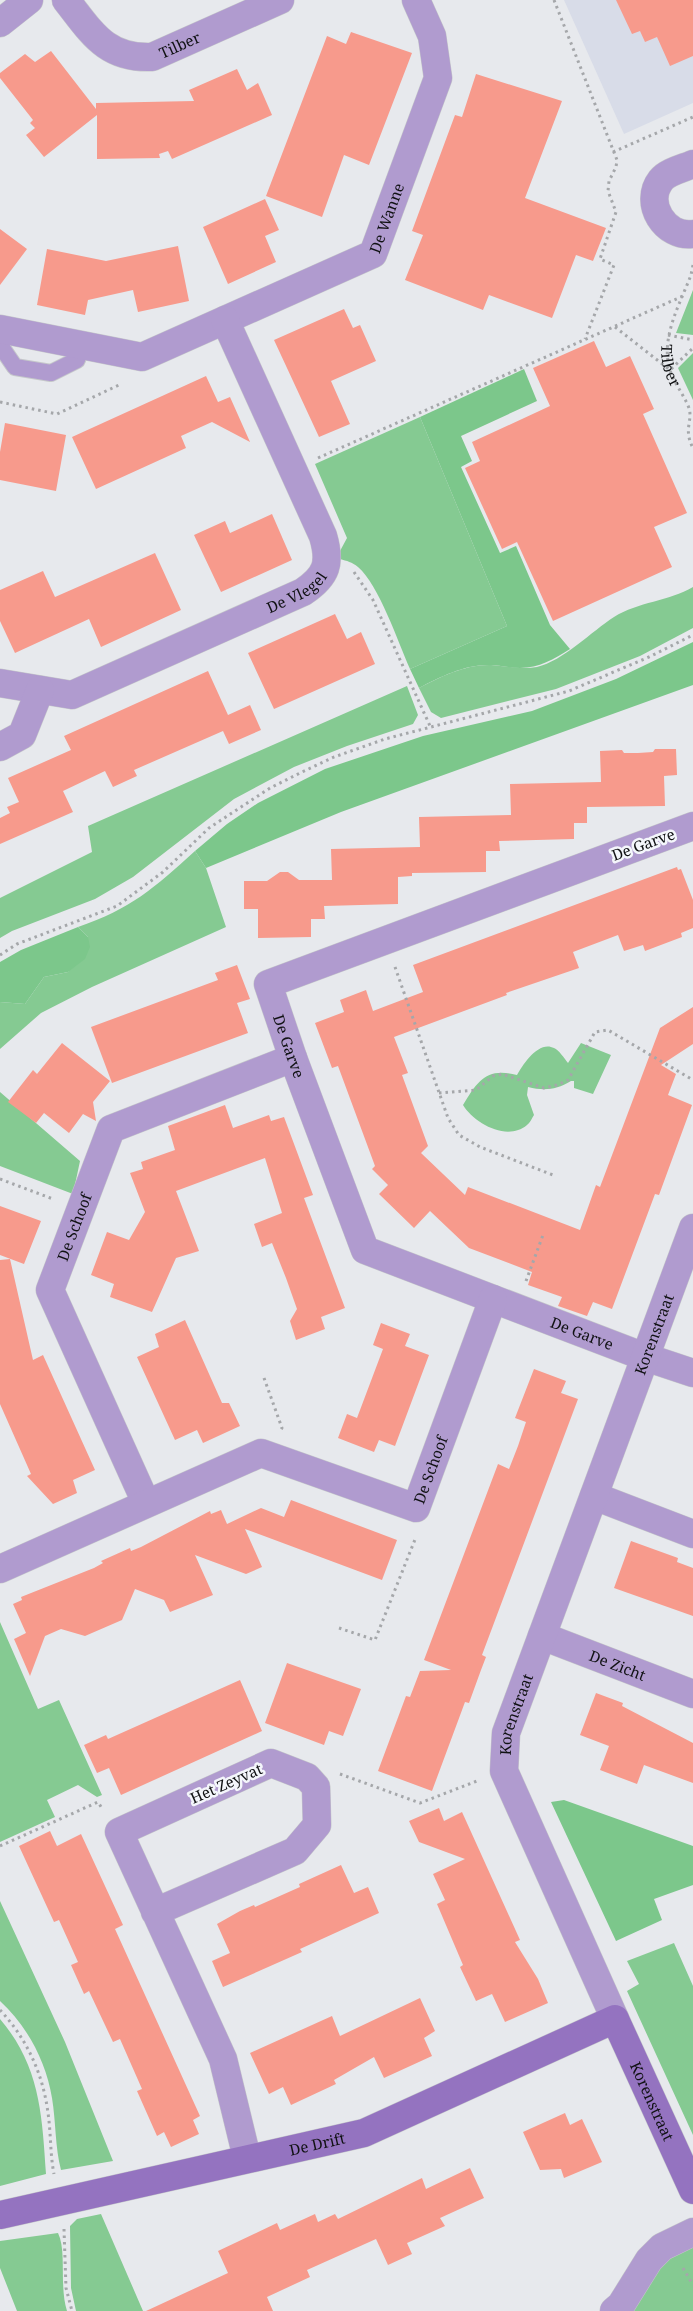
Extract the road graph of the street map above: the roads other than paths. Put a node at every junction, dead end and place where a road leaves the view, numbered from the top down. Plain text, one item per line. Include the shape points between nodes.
1 (29, 0) edge
2 (66, 0) edge
3 (280, 0) edge
4 (416, 0) edge
5 (0, 23) edge
6 (693, 164) edge
7 (693, 234) edge
8 (225, 320) junction
9 (1, 336) edge
10 (0, 683) edge
11 (40, 690) junction
12 (0, 748) edge
13 (693, 826) edge
14 (293, 1058) junction
15 (693, 1228) edge
16 (504, 1303) junction
17 (645, 1357) junction
18 (693, 1373) edge
19 (594, 1496) junction
20 (146, 1503) junction
21 (693, 1534) edge
22 (0, 1569) edge
23 (542, 1636) junction
24 (693, 1694) edge
25 (155, 1912) junction
26 (615, 2019) junction
27 (247, 2158) junction
28 (693, 2190) edge
29 (0, 2215) edge
30 (693, 2232) edge
31 (614, 2311) edge

1 - 5 street
2 - 3 street, Tilber via 110,50 139,58 152,57
4 - 8 street, De Wanne via 432,36 438,78 373,254
6 - 7 street via 662,178 654,199 657,214 666,226 682,234
8 - 9 street, De Wanne via 142,357 80,345
8 - 11 street, De Vlegel via 323,536 327,563 318,580 303,592 72,696
10 - 11 street, De Vlegel
11 - 12 street via 22,735
13 - 14 street, De Garve via 268,984
14 - 16 street, De Garve via 365,1250
14 - 20 street, De Schoof via 111,1128 50,1290
15 - 17 street, Korenstraat
16 - 17 street, De Garve
16 - 20 street, De Schoof via 416,1508 260,1454
17 - 18 street, De Garve
17 - 19 street, Korenstraat
19 - 21 street
19 - 23 street, Korenstraat
20 - 22 street, De Schoof
23 - 24 street, De Zicht
23 - 26 street, Korenstraat via 506,1733 504,1771
25 - 25 street, Het Zeyvat via 119,1832 271,1763 307,1777 316,1787 317,1825 295,1851
25 - 27 street via 223,2059
26 - 27 street, De Drift via 364,2133
26 - 28 street, Korenstraat
27 - 29 street, De Drift
30 - 31 street via 662,2247 649,2260

